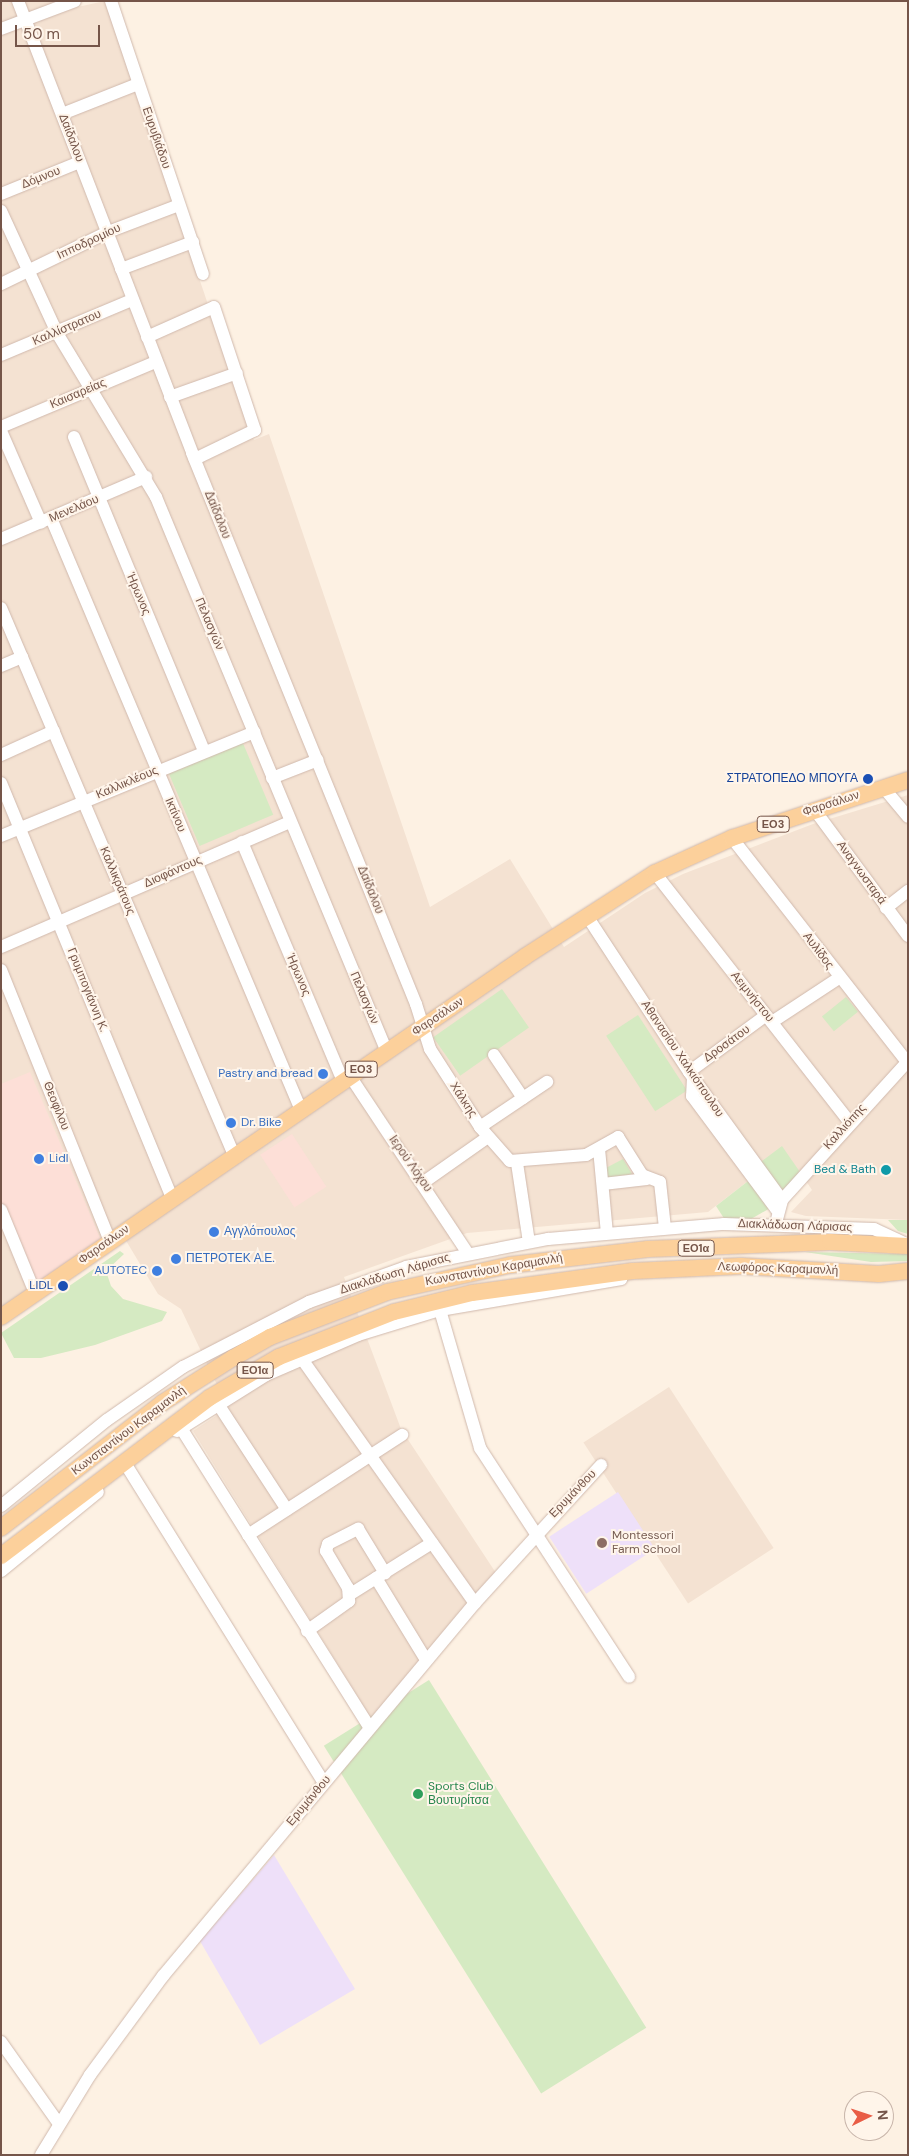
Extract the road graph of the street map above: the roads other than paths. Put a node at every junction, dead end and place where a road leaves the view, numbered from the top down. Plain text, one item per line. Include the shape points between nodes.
1 (18, 1) edge
2 (75, 1) edge
3 (111, 1) edge
4 (25, 20) junction
5 (1, 29) edge
6 (138, 84) junction
7 (62, 114) junction
8 (80, 162) junction
9 (1, 194) edge
10 (179, 205) junction
11 (1, 211) edge
12 (108, 232) junction
13 (193, 242) junction
14 (121, 270) junction
15 (26, 273) junction
16 (203, 274) dead end
17 (1, 284) edge
18 (132, 300) junction
19 (58, 333) junction
20 (147, 337) junction
21 (1, 355) edge
22 (156, 362) junction
23 (237, 373) junction
24 (90, 388) junction
25 (170, 396) junction
26 (1, 426) edge
27 (1, 431) edge
28 (74, 437) dead end
29 (195, 459) junction
30 (146, 478) junction
31 (98, 499) junction
32 (46, 520) junction
33 (1, 539) edge
34 (1, 608) edge
35 (22, 657) junction
36 (1, 666) edge
37 (54, 731) junction
38 (254, 732) junction
39 (204, 751) junction
40 (1, 755) edge
41 (318, 760) junction
42 (156, 770) junction
43 (272, 778) junction
44 (908, 780) edge
45 (1, 783) edge
46 (883, 787) junction
47 (84, 802) junction
48 (814, 809) junction
49 (908, 817) edge
50 (290, 822) junction
51 (20, 828) junction
52 (1, 836) edge
53 (732, 838) junction
54 (242, 842) junction
55 (194, 862) junction
56 (655, 873) junction
57 (908, 891) edge
58 (123, 894) junction
59 (886, 908) junction
60 (587, 916) junction
61 (59, 922) junction
62 (908, 936) edge
63 (1, 946) edge
64 (1, 970) edge
65 (839, 978) junction
66 (768, 1019) junction
67 (424, 1026) junction
68 (387, 1052) junction
69 (494, 1055) dead end
70 (907, 1061) edge
71 (691, 1075) junction
72 (347, 1079) junction
73 (547, 1082) dead end
74 (523, 1098) junction
75 (301, 1110) junction
76 (849, 1121) junction
77 (484, 1132) junction
78 (599, 1149) junction
79 (234, 1155) junction
80 (517, 1163) junction
81 (647, 1179) junction
82 (424, 1182) junction
83 (602, 1184) junction
84 (172, 1197) junction
85 (779, 1205) junction
86 (1, 1210) edge
87 (776, 1223) junction
88 (665, 1228) junction
89 (607, 1233) junction
90 (110, 1241) junction
91 (530, 1242) junction
92 (908, 1245) edge
93 (467, 1252) junction
94 (648, 1270) junction
95 (908, 1271) edge
96 (35, 1293) junction
97 (440, 1310) junction
98 (1, 1317) edge
99 (302, 1359) junction
100 (218, 1404) junction
101 (181, 1428) junction
102 (402, 1435) dead end
103 (371, 1456) junction
104 (601, 1465) dead end
105 (128, 1468) junction
106 (1, 1506) edge
107 (287, 1510) junction
108 (1, 1528) edge
109 (536, 1534) junction
110 (248, 1535) junction
111 (432, 1542) junction
112 (1, 1556) edge
113 (1, 1571) edge
114 (380, 1575) junction
115 (349, 1595) junction
116 (475, 1603) junction
117 (308, 1630) junction
118 (426, 1660) junction
119 (629, 1677) dead end
120 (369, 1727) junction
121 (324, 1782) junction
122 (1, 2042) edge
123 (58, 2124) junction
124 (41, 2155) edge

1 - 4 street, Δαίδαλου
2 - 4 street
3 - 6 street, Ευρυβιάδου
4 - 5 street
4 - 7 street, Δαίδαλου
6 - 7 street
6 - 10 street, Ευρυβιάδου
7 - 8 street, Δαίδαλου
8 - 9 street, Δόμνου
8 - 12 street, Δαίδαλου
10 - 12 street, Ιπποδρομίου
10 - 13 street, Ευρυβιάδου
11 - 15 street, Πελασγών
12 - 14 street, Δαίδαλου
12 - 15 street, Ιπποδρομίου
13 - 14 street
13 - 16 street, Ευρυβιάδου
14 - 18 street, Δαίδαλου
15 - 17 street, Ιπποδρομίου
15 - 19 street, Πελασγών
18 - 19 street, Καλλίστρατου
18 - 20 street, Δαίδαλου
19 - 21 street, Καλλίστρατου
19 - 24 street, Πελασγών
20 - 22 street, Δαίδαλου
20 - 23 street via 214,307
22 - 24 street, Καισαρείας
22 - 25 street, Δαίδαλου
23 - 25 street
23 - 29 street via 255,426 253,434
24 - 26 street, Καισαρείας
24 - 30 street, Πελασγών
25 - 29 street, Δαίδαλου
27 - 32 street, Ικτίνου
28 - 31 street, Ήρωνος
29 - 41 street, Δαίδαλου
30 - 31 street, Μενελάου
30 - 38 street, Πελασγών
31 - 32 street, Μενελάου
31 - 39 street, Ήρωνος
32 - 33 street, Μενελάου
32 - 42 street, Ικτίνου
34 - 35 street, Καλλικράτους
35 - 36 street
35 - 37 street, Καλλικράτους
37 - 40 street
37 - 47 street, Καλλικράτους
38 - 39 street, Καλλικλέους
38 - 43 street, Πελασγών
39 - 42 street, Καλλικλέους
41 - 43 street
41 - 67 street, Δαίδαλου
42 - 47 street, Καλλικλέους
42 - 55 street, Ικτίνου
43 - 50 street, Πελασγών
44 - 46 main road, Φαρσάλων / ΕΟ3
45 - 51 street, Γρυμπογιάννη Κ.
46 - 48 main road, Φαρσάλων / ΕΟ3
46 - 49 street
47 - 51 street, Καλλικλέους
47 - 58 street, Καλλικράτους
48 - 53 main road, Φαρσάλων / ΕΟ3
48 - 59 street, Αναγνωσταρά
50 - 54 street, Διοφάντους
50 - 68 street, Πελασγών
51 - 52 street, Καλλικλέους
51 - 61 street, Γρυμπογιάννη Κ.
53 - 56 main road, Φαρσάλων / ΕΟ3
53 - 65 street, Αυλίδος
54 - 55 street, Διοφάντους
54 - 72 street, Ήρωνος
55 - 58 street, Διοφάντους
55 - 75 street, Ικτίνου
56 - 60 main road, Φαρσάλων / ΕΟ3
56 - 66 street, Αειμνήστου
57 - 59 street
58 - 61 street, Διοφάντους
58 - 79 street, Καλλικράτους
59 - 62 street, Αναγνωσταρά
60 - 67 main road, Φαρσάλων / ΕΟ3
60 - 71 street, Αθανασίου Χαλκιόπουλου
61 - 63 street, Διοφάντους
61 - 84 street, Γρυμπογιάννη Κ.
64 - 90 street, Θεοφίλου
65 - 66 street, Δροσάτου
65 - 70 street, Αυλίδος
66 - 71 street, Δροσάτου
66 - 76 street, Αειμνήστου
67 - 68 main road, Φαρσάλων / ΕΟ3
67 - 77 street, Χάλκης via 430,1049
68 - 72 main road, Φαρσάλων / ΕΟ3
69 - 74 street
70 - 76 street, Καλλιόπης
71 - 85 street, Αθανασίου Χαλκιόπουλου
72 - 75 main road, Φαρσάλων / ΕΟ3
72 - 82 street, Ιερού Λόχου
73 - 74 street
74 - 77 street
75 - 79 main road, Φαρσάλων / ΕΟ3
76 - 85 street, Καλλιόπης
77 - 80 street, Χάλκης via 505,1158
77 - 82 street
78 - 80 street via 586,1155
78 - 81 street via 618,1137
78 - 83 street
79 - 84 main road, Φαρσάλων / ΕΟ3
80 - 91 street
81 - 83 street
81 - 88 street via 661,1186
82 - 93 street, Ιερού Λόχου
83 - 89 street
84 - 90 main road, Φαρσάλων / ΕΟ3
85 - 87 street
86 - 96 street
87 - 88 street, Διακλάδωση Λάρισας
87 - 92 street, Διακλάδωση Λάρισας via 880,1230
88 - 89 street, Διακλάδωση Λάρισας
89 - 91 street, Διακλάδωση Λάρισας
90 - 96 main road, Φαρσάλων / ΕΟ3
91 - 93 street, Διακλάδωση Λάρισας
92 - 108 main road, Κωνσταντίνου Καραμανλή / ΕΟ1α via 830,1242 648,1249 502,1266 387,1292 270,1337 226,1362 128,1428
93 - 106 street, Διακλάδωση Λάρισας via 349,1287 226,1342 127,1405
94 - 95 main road, Λεωφόρος Καραμανλή / ΕΟ1α via 741,1266 879,1274
94 - 97 street via 585,1287
94 - 112 main road, Κωνσταντίνου Καραμανλή / ΕΟ1α via 432,1301 315,1340 244,1376 175,1420
96 - 98 main road, Φαρσάλων / ΕΟ3
97 - 99 street via 366,1332
97 - 109 street via 476,1438
99 - 100 street
99 - 103 street
100 - 101 street
100 - 107 street
101 - 105 street
101 - 110 street
102 - 103 street
103 - 107 street
103 - 111 street
104 - 109 street, Ερυμάνθου
105 - 113 street
105 - 121 street
107 - 110 street
109 - 116 street, Ερυμάνθου
109 - 119 street
110 - 117 street
111 - 114 street
111 - 116 street
114 - 115 street
114 - 115 street via 358,1529 328,1544 326,1551
114 - 118 street
115 - 117 street via 345,1607
116 - 118 street, Ερυμάνθου
117 - 120 street
118 - 120 street, Ερυμάνθου
120 - 121 street, Ερυμάνθου
121 - 123 street, Ερυμάνθου via 122,2029
122 - 123 street
123 - 124 street, Ερυμάνθου

